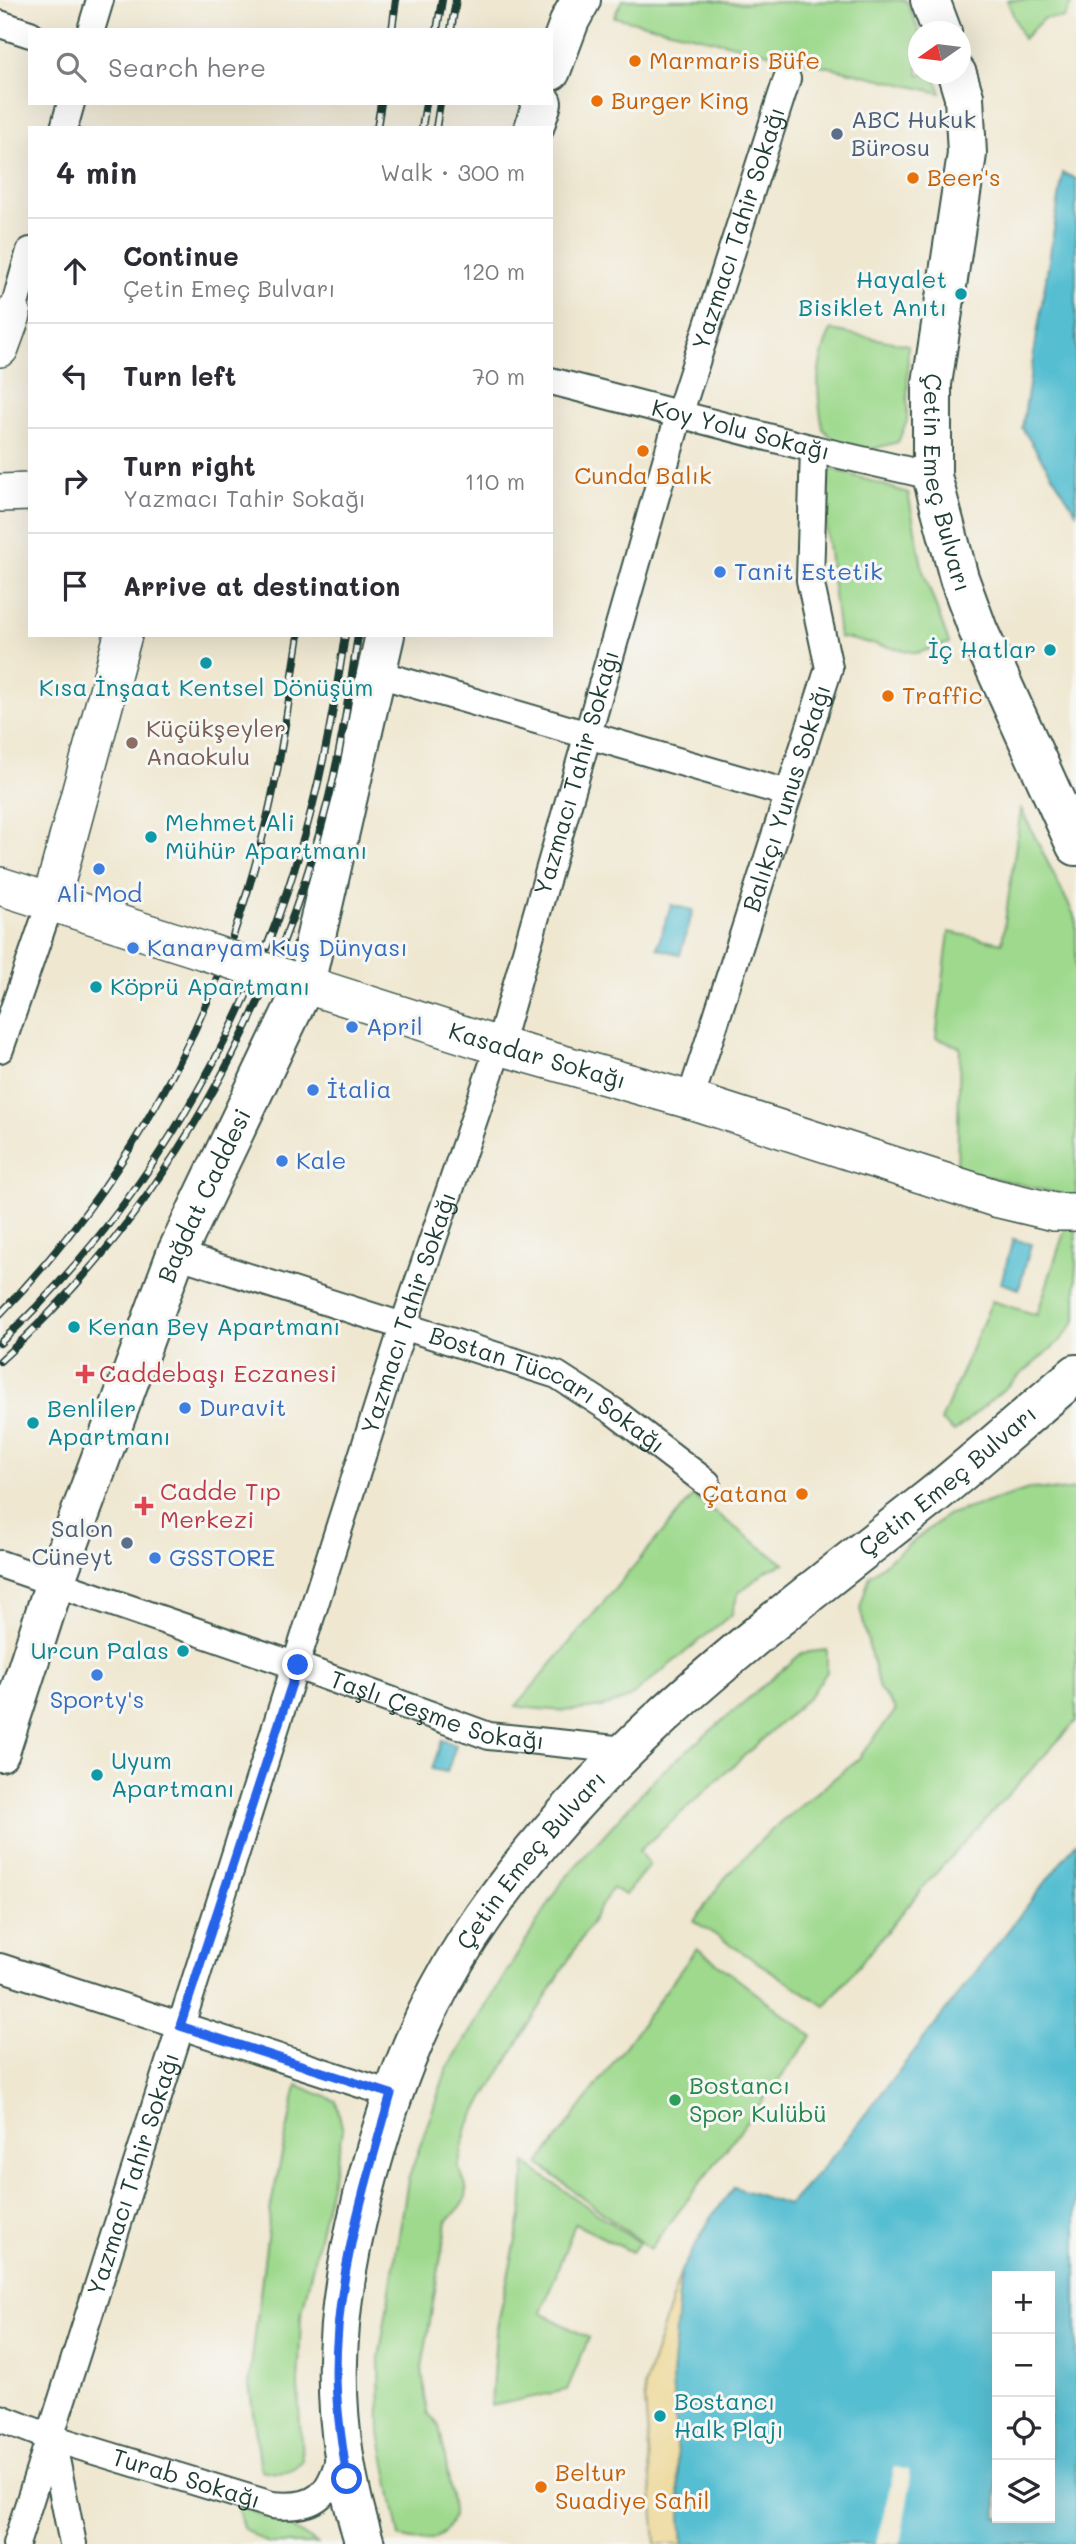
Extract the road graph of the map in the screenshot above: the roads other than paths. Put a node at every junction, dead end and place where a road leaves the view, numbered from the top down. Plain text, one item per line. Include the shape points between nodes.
1 (100, 0) edge
2 (581, 0) edge
3 (930, 0) edge
4 (938, 21) edge
5 (0, 24) edge
6 (93, 28) edge
7 (28, 33) edge
8 (553, 66) edge
9 (787, 79) dead end
10 (961, 85) edge
11 (70, 105) edge
12 (540, 105) edge
13 (65, 126) edge
14 (535, 126) edge
15 (28, 259) edge
16 (14, 315) edge
17 (0, 348) edge
18 (553, 382) edge
19 (680, 415) junction
20 (814, 450) junction
21 (932, 476) junction
22 (28, 492) edge
23 (0, 494) edge
24 (122, 637) edge
25 (384, 637) edge
26 (375, 673) junction
27 (590, 737) junction
28 (788, 793) junction
29 (1076, 846) edge
30 (0, 886) edge
31 (51, 901) junction
32 (297, 981) junction
33 (499, 1046) junction
34 (0, 1049) edge
35 (690, 1100) junction
36 (1076, 1212) edge
37 (176, 1254) junction
38 (403, 1327) junction
39 (1076, 1374) edge
40 (707, 1483) dead end
41 (0, 1564) edge
42 (54, 1585) junction
43 (298, 1665) junction
44 (625, 1750) junction
45 (0, 1752) edge
46 (0, 1967) edge
47 (180, 2026) junction
48 (391, 2094) junction
49 (0, 2418) edge
50 (51, 2438) junction
51 (342, 2447) junction
52 (16, 2544) edge
53 (73, 2544) edge
54 (365, 2544) edge

1 - 6 street
2 - 8 main road
3 - 4 main road
5 - 7 street
9 - 19 street, Yazmacı Tahir Sokağı
10 - 21 main road, Çetin Emeç Bulvarı via 967,154 932,384
11 - 13 street
12 - 14 main road
15 - 16 street
16 - 17 main road
18 - 19 street, Koy Yolu Sokağı
19 - 20 street, Koy Yolu Sokağı
19 - 27 street, Yazmacı Tahir Sokağı
20 - 21 street, Koy Yolu Sokağı
20 - 28 street, Balıkçı Yunus Sokağı via 810,580 829,668
21 - 29 main road, Çetin Emeç Bulvarı via 978,631
22 - 23 main road
24 - 31 main road
25 - 26 main road, Bağdat Caddesi
26 - 27 street
26 - 32 main road, Bağdat Caddesi
27 - 28 street
27 - 33 street, Yazmacı Tahir Sokağı
28 - 35 street, Balıkçı Yunus Sokağı
30 - 31 main road, Kasadar Sokağı
31 - 32 main road, Kasadar Sokağı, bridge
31 - 34 street
32 - 33 main road, Kasadar Sokağı
32 - 37 main road, Bağdat Caddesi
33 - 35 main road, Kasadar Sokağı
33 - 38 street, Yazmacı Tahir Sokağı
35 - 36 main road, Kasadar Sokağı via 995,1198 1054,1212
37 - 38 street, Bostan Tüccarı Sokağı
37 - 42 main road, Bağdat Caddesi
38 - 40 street, Bostan Tüccarı Sokağı via 557,1375 613,1410
38 - 43 street, Yazmacı Tahir Sokağı
39 - 44 main road, Çetin Emeç Bulvarı via 748,1642
41 - 42 street, Taşlı Çeşme Sokağı
42 - 43 street, Taşlı Çeşme Sokağı
42 - 45 main road, Bağdat Caddesi
43 - 44 street, Taşlı Çeşme Sokağı via 489,1736
43 - 47 street, Yazmacı Tahir Sokağı
44 - 48 main road, Çetin Emeç Bulvarı via 543,1839 469,1938
46 - 47 street
47 - 48 street
47 - 50 street, Yazmacı Tahir Sokağı
48 - 51 main road, Çetin Emeç Bulvarı via 356,2223 342,2297 336,2373
49 - 50 street, Turab Sokağı
50 - 51 street, Turab Sokağı via 272,2505 296,2508 311,2503 334,2481
50 - 52 street, Yazmacı Tahir Sokağı
50 - 53 street
51 - 54 main road, Çetin Emeç Bulvarı

